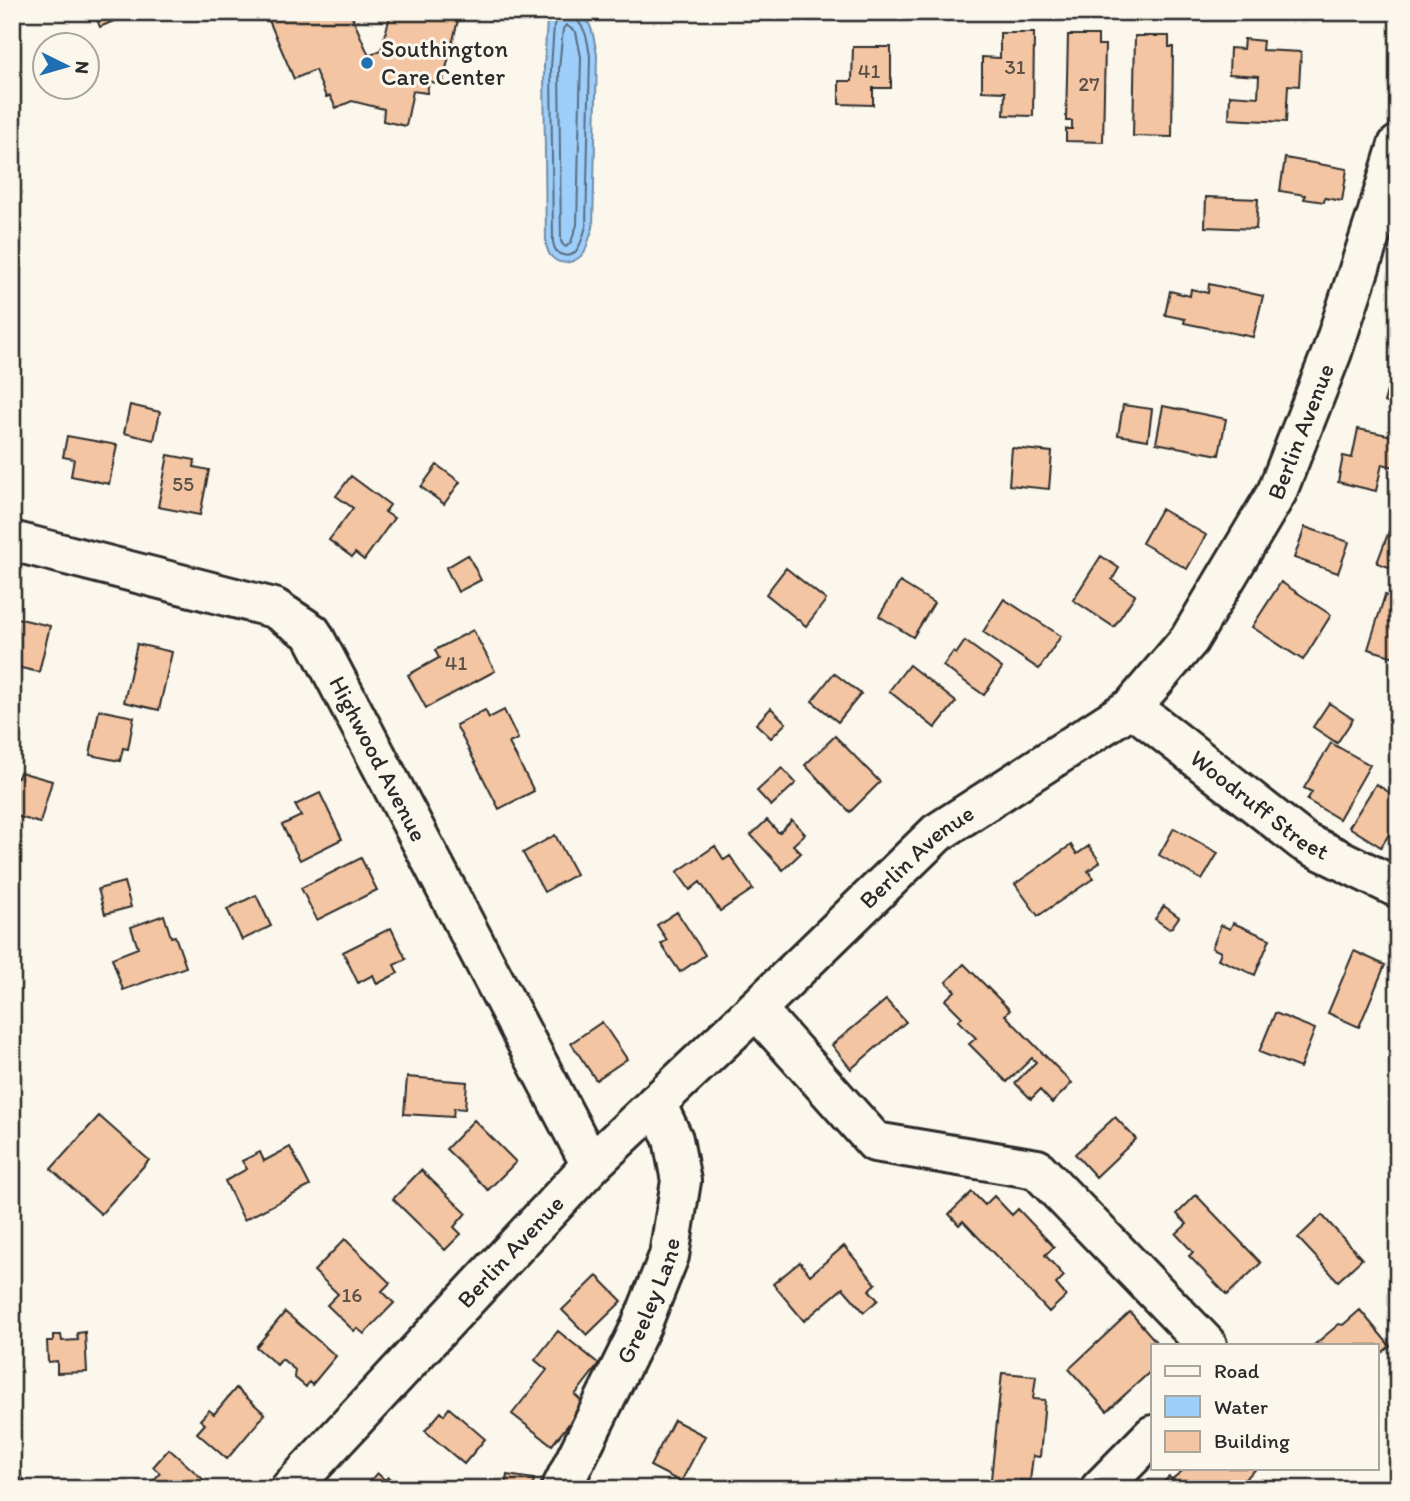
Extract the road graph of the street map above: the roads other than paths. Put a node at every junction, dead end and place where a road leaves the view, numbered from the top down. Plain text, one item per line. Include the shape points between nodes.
1 (1398, 145) edge
2 (1387, 215) edge
3 (12, 541) edge
4 (1132, 707) junction
5 (1398, 888) edge
6 (756, 1009) junction
7 (656, 1103) junction
8 (591, 1165) junction
9 (1206, 1344) edge
10 (1151, 1437) edge
11 (290, 1489) edge
12 (561, 1489) edge
13 (1100, 1489) edge

1 - 2 street, Berlin Avenue
2 - 4 street, Berlin Avenue via 1277,492 1189,640
3 - 8 street, Highwood Avenue via 274,608 312,633
4 - 5 street, Woodruff Street via 1304,842
4 - 6 street, Berlin Avenue via 937,833
6 - 7 street, Berlin Avenue
6 - 9 street via 875,1142 1037,1168
7 - 8 street, Berlin Avenue
7 - 12 street, Greeley Lane via 673,1139 681,1181 669,1256 641,1326
8 - 11 street, Berlin Avenue
10 - 13 street

